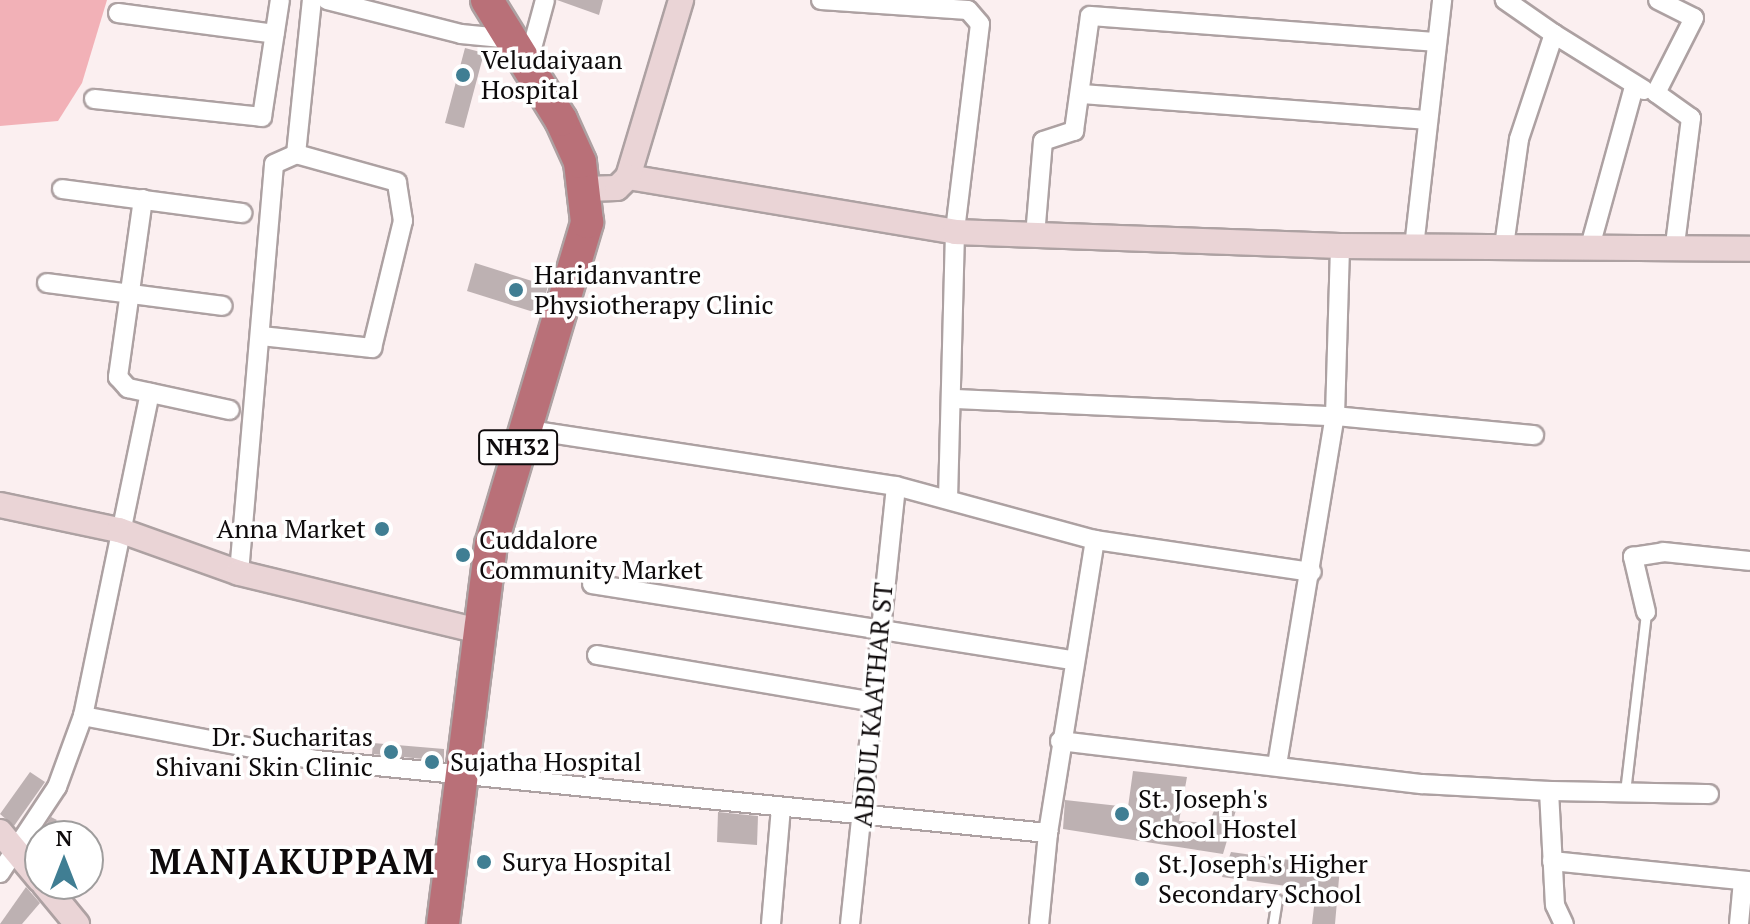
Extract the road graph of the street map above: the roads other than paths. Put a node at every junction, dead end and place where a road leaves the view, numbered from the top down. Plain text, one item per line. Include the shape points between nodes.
1 (280, 0) edge
2 (312, 0) edge
3 (327, 0) edge
4 (487, 0) edge
5 (545, 0) edge
6 (681, 0) edge
7 (821, 0) edge
8 (1442, 0) edge
9 (1505, 0) edge
10 (1658, 0) edge
11 (118, 13) dead end
12 (275, 34) junction
13 (1554, 34) junction
14 (1432, 42) junction
15 (520, 51) junction
16 (1634, 87) junction
17 (1656, 93) junction
18 (1081, 94) junction
19 (94, 99) dead end
20 (1423, 120) junction
21 (296, 154) junction
22 (623, 183) junction
23 (62, 189) dead end
24 (585, 189) junction
25 (143, 199) junction
26 (242, 213) dead end
27 (587, 222) junction
28 (955, 232) junction
29 (1035, 236) junction
30 (1591, 243) junction
31 (1675, 245) junction
32 (1340, 246) junction
33 (1504, 246) junction
34 (1414, 247) junction
35 (1750, 249) edge
36 (47, 283) dead end
37 (129, 294) junction
38 (223, 306) dead end
39 (261, 336) junction
40 (150, 393) junction
41 (954, 399) junction
42 (230, 410) dead end
43 (1335, 416) junction
44 (523, 429) junction
45 (1534, 435) dead end
46 (896, 486) junction
47 (948, 498) junction
48 (0, 505) edge
49 (119, 530) junction
50 (1095, 540) junction
51 (1750, 561) edge
52 (1312, 572) junction
53 (239, 573) junction
54 (592, 584) dead end
55 (1646, 612) joint
56 (479, 631) junction
57 (879, 632) junction
58 (597, 655) dead end
59 (1072, 660) junction
60 (869, 701) junction
61 (83, 716) junction
62 (1060, 741) junction
63 (1277, 765) junction
64 (463, 778) junction
65 (1549, 791) junction
66 (1625, 792) junction
67 (1709, 794) dead end
68 (781, 807) junction
69 (863, 812) junction
70 (1048, 833) junction
71 (8, 841) edge
72 (24, 860) edge
73 (1552, 861) junction
74 (0, 873) edge
75 (1747, 881) edge
76 (1277, 899) dead end
77 (57, 900) edge
78 (77, 924) edge
79 (443, 924) edge
80 (771, 924) edge
81 (850, 924) edge
82 (1039, 924) edge
83 (1273, 924) edge
84 (1564, 924) edge
85 (1739, 924) edge

1 - 12 street
2 - 21 street
3 - 15 street
4 - 15 highway, NH32
5 - 15 street
6 - 22 street
7 - 28 street via 977,15
8 - 14 street
9 - 13 street
10 - 17 street via 1694,18
11 - 12 street
12 - 19 street via 262,117
13 - 16 street
13 - 33 street via 1519,139
14 - 18 street via 1090,16
14 - 20 street
15 - 24 highway, NH32 via 561,120
16 - 17 street
16 - 30 street
17 - 31 street via 1691,118
18 - 20 street
18 - 29 street via 1074,131 1043,141
20 - 34 street
21 - 39 street via 274,164
21 - 39 street via 397,182 403,221 372,348
22 - 24 street
22 - 27 street
22 - 28 street
23 - 25 street
24 - 27 highway, NH32
25 - 26 street
25 - 37 street
27 - 44 highway, NH32 via 568,305
28 - 29 street
28 - 41 street
29 - 32 street
30 - 31 street
30 - 33 street
31 - 35 street
32 - 34 street
32 - 43 street
33 - 34 street
36 - 37 street
37 - 38 street
37 - 40 street via 118,377
39 - 53 street
40 - 42 street
40 - 49 street
41 - 43 street
41 - 47 street
43 - 45 street
43 - 52 street
44 - 46 street
44 - 56 highway, NH32 via 491,545
46 - 47 street
46 - 57 street, ABDUL KAATHAR ST
47 - 50 street
48 - 49 street
49 - 53 street
49 - 61 street
50 - 52 street
50 - 59 street
51 - 55 street via 1663,552 1633,557
52 - 63 street
53 - 56 street
54 - 57 street
55 - 66 lane
56 - 64 highway, NH32
57 - 59 street
57 - 60 street, ABDUL KAATHAR ST
58 - 60 street
59 - 62 street
60 - 69 street, ABDUL KAATHAR ST
61 - 64 street via 262,753
61 - 71 street via 65,773
62 - 63 street
62 - 70 street
63 - 65 street
64 - 68 street
64 - 79 highway, NH32
65 - 66 street
65 - 73 street
66 - 67 street
68 - 69 street
68 - 80 street
69 - 70 street
69 - 81 street, ABDUL KAATHAR ST
70 - 82 street
71 - 72 street
71 - 74 street
73 - 75 street
73 - 84 street
75 - 85 street
76 - 83 lane
77 - 78 street

